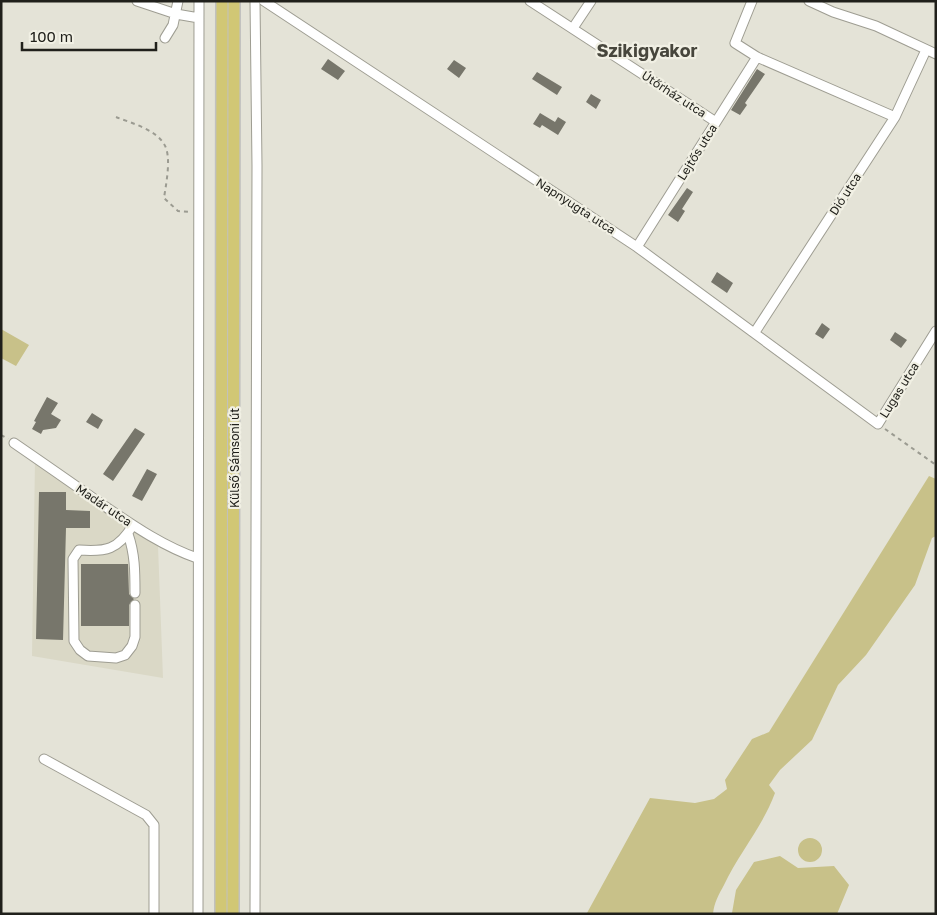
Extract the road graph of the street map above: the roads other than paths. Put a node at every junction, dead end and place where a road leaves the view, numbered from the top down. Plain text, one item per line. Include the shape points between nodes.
1 (137, 1) edge
2 (178, 1) edge
3 (199, 1) edge
4 (222, 1) edge
5 (234, 1) edge
6 (255, 1) edge
7 (264, 1) edge
8 (530, 1) edge
9 (591, 1) edge
10 (752, 1) edge
11 (809, 1) edge
12 (176, 14) junction
13 (199, 18) junction
14 (574, 28) junction
15 (165, 38) dead end
16 (926, 50) junction
17 (936, 54) edge
18 (757, 57) junction
19 (895, 117) junction
20 (716, 122) junction
21 (637, 247) junction
22 (936, 331) edge
23 (755, 332) junction
24 (878, 424) joint
25 (14, 443) dead end
26 (133, 525) junction
27 (128, 534) junction
28 (198, 558) junction
29 (134, 593) dead end
30 (135, 605) dead end
31 (44, 759) dead end
32 (154, 914) edge
33 (198, 914) edge
34 (221, 914) edge
35 (233, 914) edge
36 (255, 914) edge

1 - 12 street
2 - 12 street
3 - 13 street
4 - 34 main road, Külső Sámsoni út
5 - 35 main road, Külső Sámsoni út
6 - 36 street
7 - 21 street, Napnyugta utca
8 - 14 street, Útőrház utca
9 - 14 street
10 - 18 street via 735,43
11 - 16 street via 876,26
12 - 13 street
12 - 15 street
13 - 28 street
14 - 20 street, Útőrház utca
16 - 17 street
16 - 19 street, Dió utca
18 - 19 street
18 - 20 street, Lejtős utca
19 - 23 street, Dió utca
20 - 21 street, Lejtős utca
21 - 23 street, Napnyugta utca
22 - 24 street, Lugas utca
23 - 24 street, Napnyugta utca
25 - 26 street, Madár utca
26 - 27 street
26 - 28 street, Madár utca via 181,553
27 - 29 street via 135,564
27 - 30 street via 104,551 79,550 73,559 74,641 80,650 88,656 116,658 126,655 135,637
28 - 33 street
31 - 32 street via 146,815 154,825

